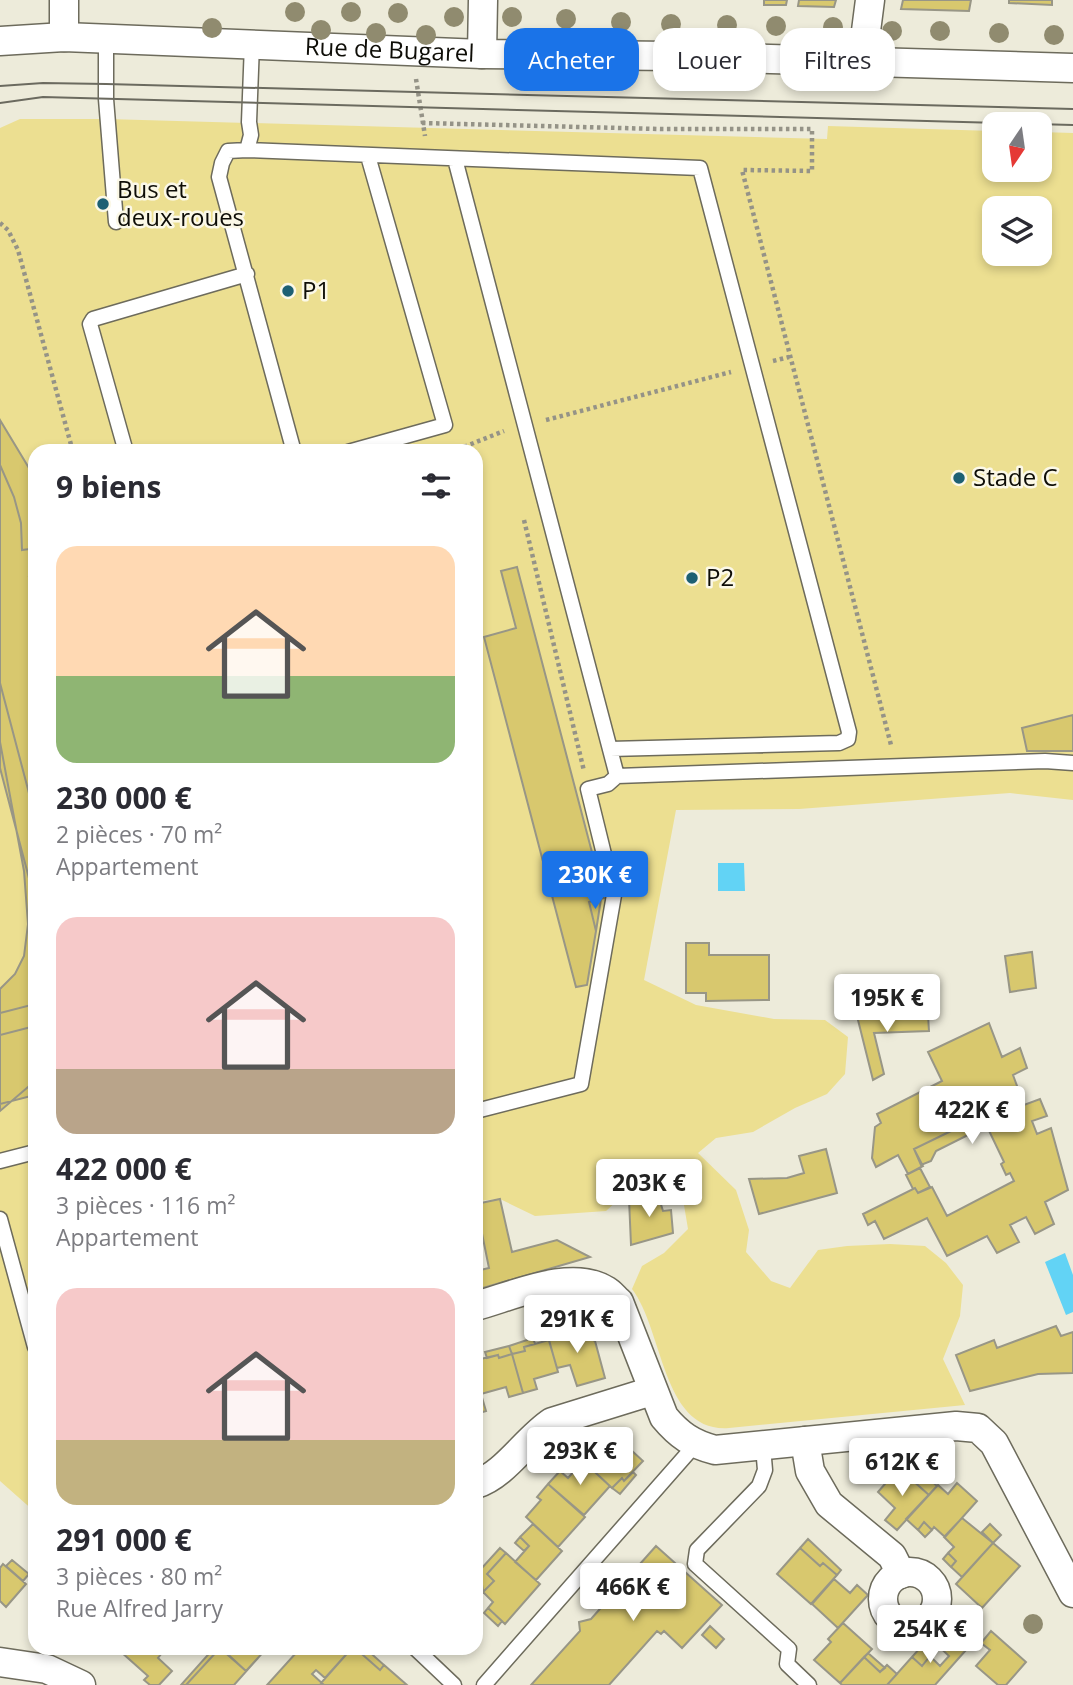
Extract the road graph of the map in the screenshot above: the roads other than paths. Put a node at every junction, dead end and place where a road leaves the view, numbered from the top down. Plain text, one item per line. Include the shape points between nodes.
1 (64, 0) edge
2 (483, 0) edge
3 (870, 0) edge
4 (866, 28) edge
5 (64, 37) junction
6 (106, 40) junction
7 (0, 41) edge
8 (252, 44) junction
9 (482, 54) junction
10 (780, 59) edge
11 (895, 63) edge
12 (1073, 68) edge
13 (247, 150) junction
14 (368, 156) junction
15 (456, 159) junction
16 (116, 222) dead end
17 (247, 274) junction
18 (124, 444) edge
19 (292, 444) edge
20 (377, 444) edge
21 (839, 743) junction
22 (725, 746) junction
23 (610, 749) junction
24 (1073, 763) edge
25 (845, 768) junction
26 (731, 772) junction
27 (617, 776) junction
28 (483, 1109) edge
29 (28, 1154) edge
30 (0, 1161) edge
31 (0, 1219) edge
32 (483, 1304) edge
33 (28, 1321) edge
34 (652, 1391) junction
35 (805, 1441) junction
36 (695, 1445) junction
37 (762, 1447) junction
38 (483, 1482) edge
39 (901, 1574) dead end
40 (1073, 1593) edge
41 (422, 1655) edge
42 (49, 1659) edge
43 (0, 1662) edge
44 (81, 1685) edge
45 (454, 1685) edge
46 (484, 1685) edge
47 (809, 1685) edge

1 - 5 street
2 - 9 street
3 - 4 street
5 - 6 street, Rue de Bugarel
5 - 7 street, Rue de Bugarel
6 - 8 street, Rue de Bugarel
6 - 16 lane
8 - 9 street, Rue de Bugarel
8 - 13 lane
9 - 10 street, Rue de Bugarel
11 - 12 street, Rue de Bugarel
13 - 14 lane
13 - 17 lane via 228,151 219,177
14 - 15 lane
14 - 20 lane via 445,425
15 - 21 lane via 700,168 849,732 848,739
15 - 23 lane
17 - 18 lane via 93,319 90,324
17 - 19 lane
21 - 22 lane
21 - 25 lane
22 - 23 lane
22 - 26 lane
23 - 27 lane
24 - 25 lane
25 - 26 lane
26 - 27 lane
27 - 28 lane via 608,784 588,789 614,895 581,1084
29 - 30 lane
31 - 33 lane
32 - 34 street via 562,1282 582,1282 607,1290 619,1302
34 - 36 street via 664,1417
34 - 38 street via 552,1422
35 - 37 street
35 - 39 street via 810,1471 829,1504 892,1556
35 - 40 street via 956,1426 978,1429 994,1443
36 - 37 street via 715,1450
36 - 46 lane
37 - 47 lane via 765,1470 758,1486 697,1550 695,1564 789,1649 787,1664
41 - 45 lane
42 - 43 street
42 - 44 street

